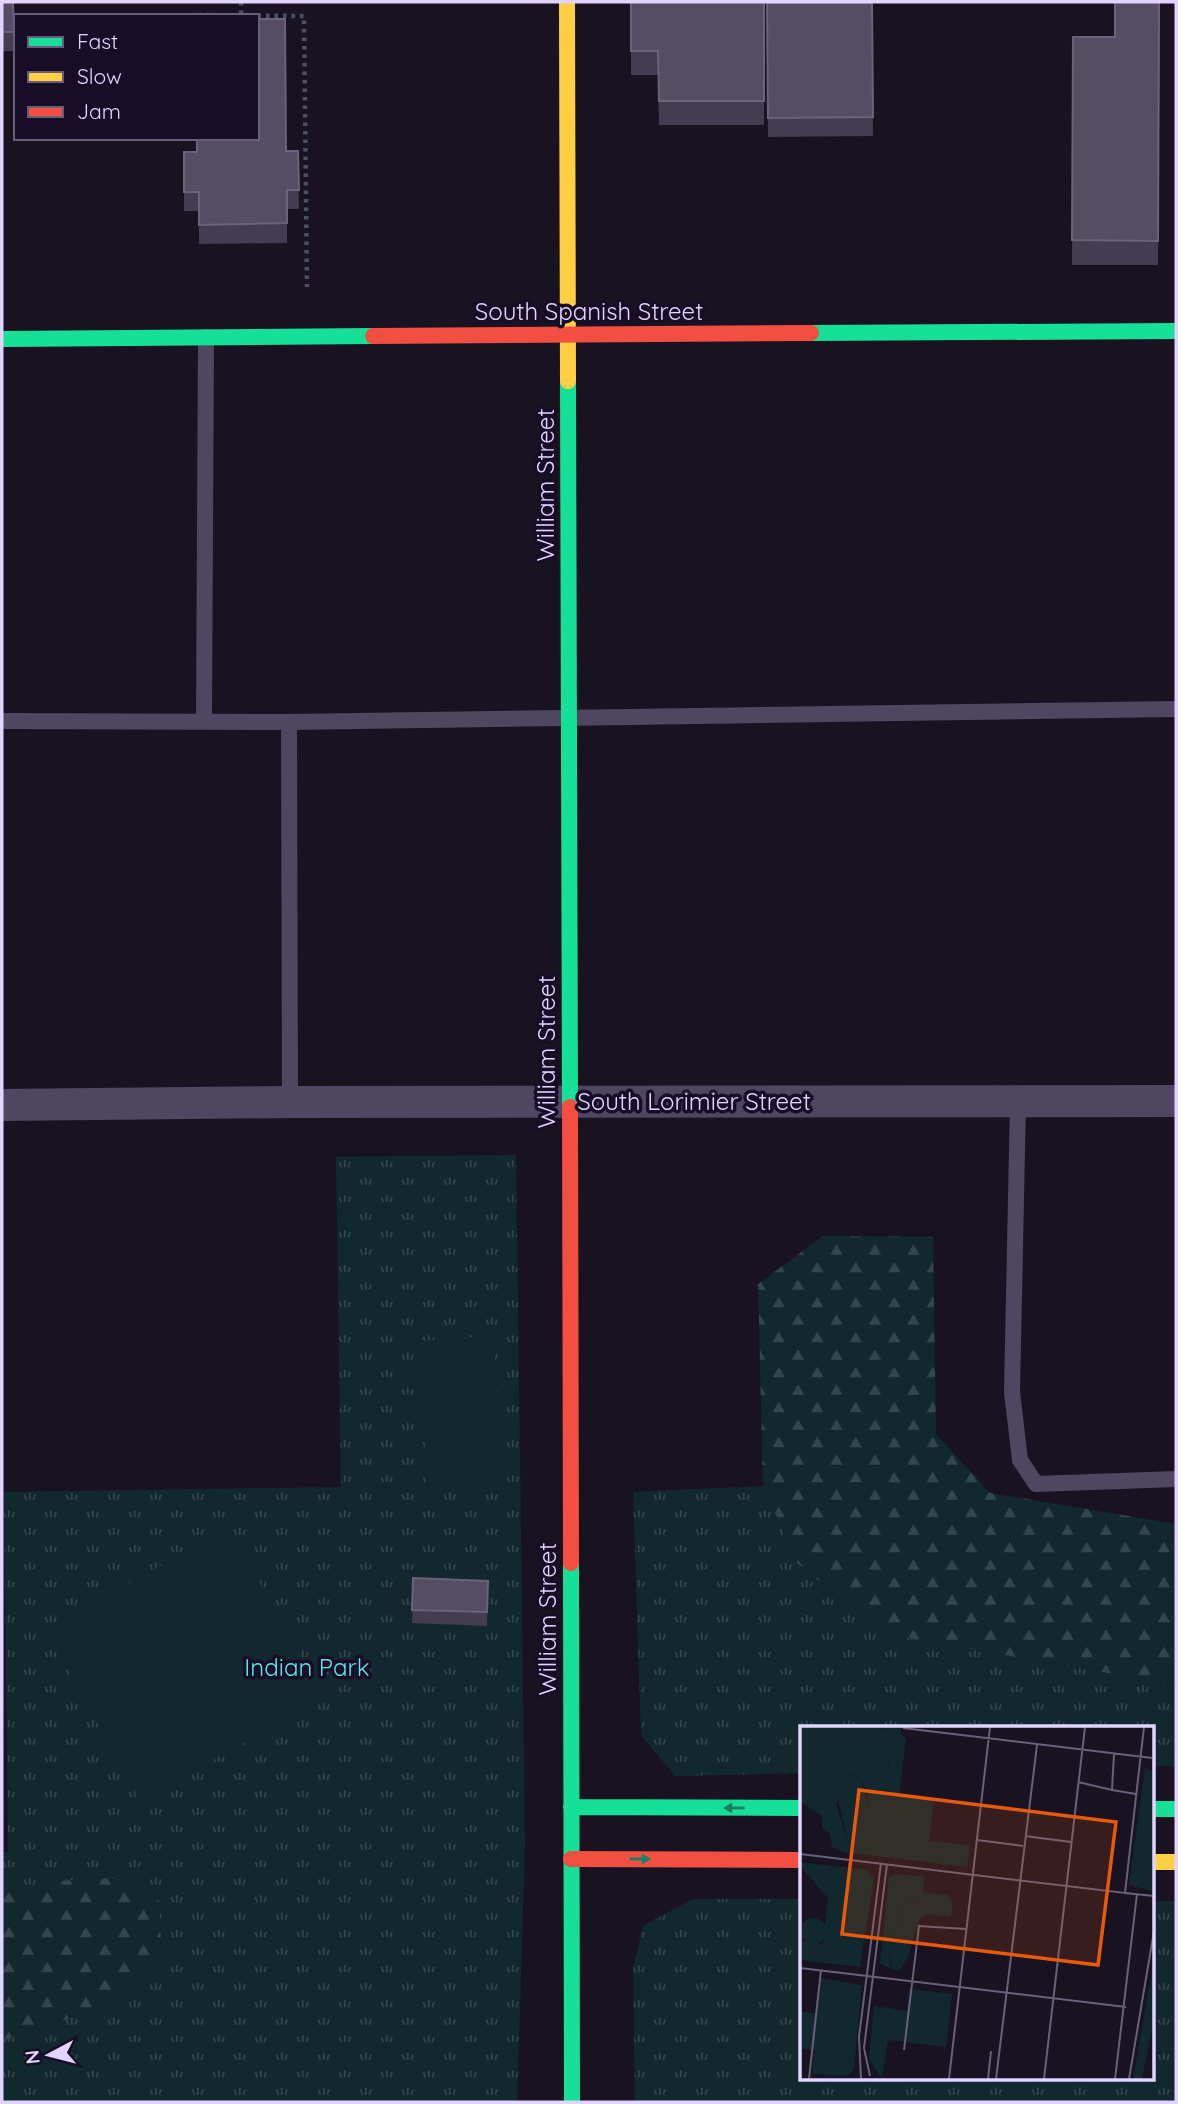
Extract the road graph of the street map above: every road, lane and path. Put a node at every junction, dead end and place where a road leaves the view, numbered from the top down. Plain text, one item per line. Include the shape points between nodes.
1 (567, 2) edge
2 (259, 15) edge
3 (307, 287) dead end
4 (1176, 331) edge
5 (569, 334) junction
6 (206, 337) junction
7 (2, 339) edge
8 (1176, 709) edge
9 (569, 719) junction
10 (2, 721) edge
11 (204, 722) junction
12 (289, 722) junction
13 (1018, 1101) junction
14 (1176, 1101) edge
15 (290, 1102) junction
16 (570, 1102) junction
17 (2, 1105) edge
18 (1176, 1479) edge
19 (571, 1807) junction
20 (800, 1808) edge
21 (1154, 1809) edge
22 (1176, 1809) edge
23 (571, 1859) junction
24 (800, 1860) edge
25 (1154, 1862) edge
26 (1176, 1862) edge
27 (572, 2102) edge

1 - 5 main road, William Street
2 - 3 path via 304,16
4 - 5 main road, South Spanish Street
5 - 6 main road, South Spanish Street
5 - 9 main road, William Street
6 - 7 main road, South Spanish Street
6 - 11 lane
8 - 9 lane
9 - 12 lane
9 - 16 main road, William Street
10 - 11 lane
11 - 12 lane
12 - 15 lane
13 - 14 street, South Lorimier Street
13 - 16 street, South Lorimier Street
13 - 18 lane via 1012,1392 1020,1460 1036,1485
15 - 16 street, South Lorimier Street
15 - 17 street, South Lorimier Street
16 - 19 main road, William Street
20 -> 19 main road
19 - 23 main road, William Street
21 - 22 main road
23 -> 24 main road
23 - 27 main road, William Street
25 - 26 main road

